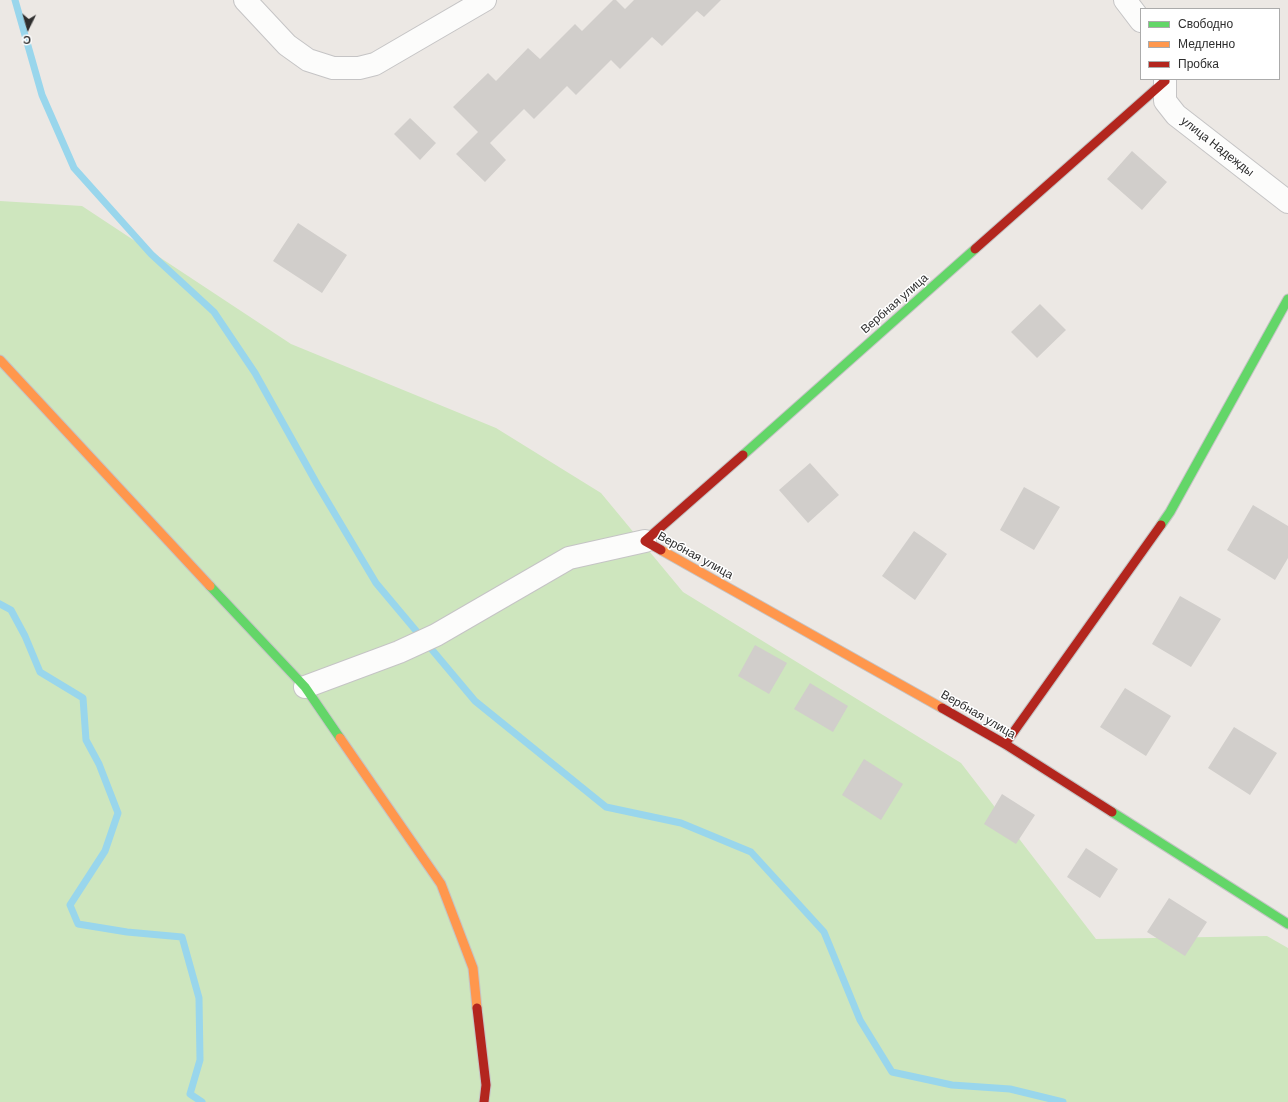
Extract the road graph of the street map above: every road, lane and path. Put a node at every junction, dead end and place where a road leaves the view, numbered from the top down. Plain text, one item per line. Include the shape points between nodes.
1 (245, 0) edge
2 (485, 0) edge
3 (1125, 0) edge
4 (1140, 19) edge
5 (1164, 80) edge
6 (1288, 202) edge
7 (1288, 299) edge
8 (0, 360) edge
9 (645, 541) junction
10 (305, 687) junction
11 (1005, 744) junction
12 (1288, 924) edge
13 (484, 1102) edge

1 - 2 street via 287,45 308,60 334,68 359,68 375,64
3 - 4 street
5 - 6 street, улица Надежды via 1165,101 1176,115
5 - 9 street, Вербная улица
7 - 11 street via 1170,512
8 - 10 street
9 - 10 street via 569,558 436,635 399,652
9 - 11 street, Вербная улица
10 - 13 street via 441,884 473,968 486,1086
11 - 12 street, Вербная улица

